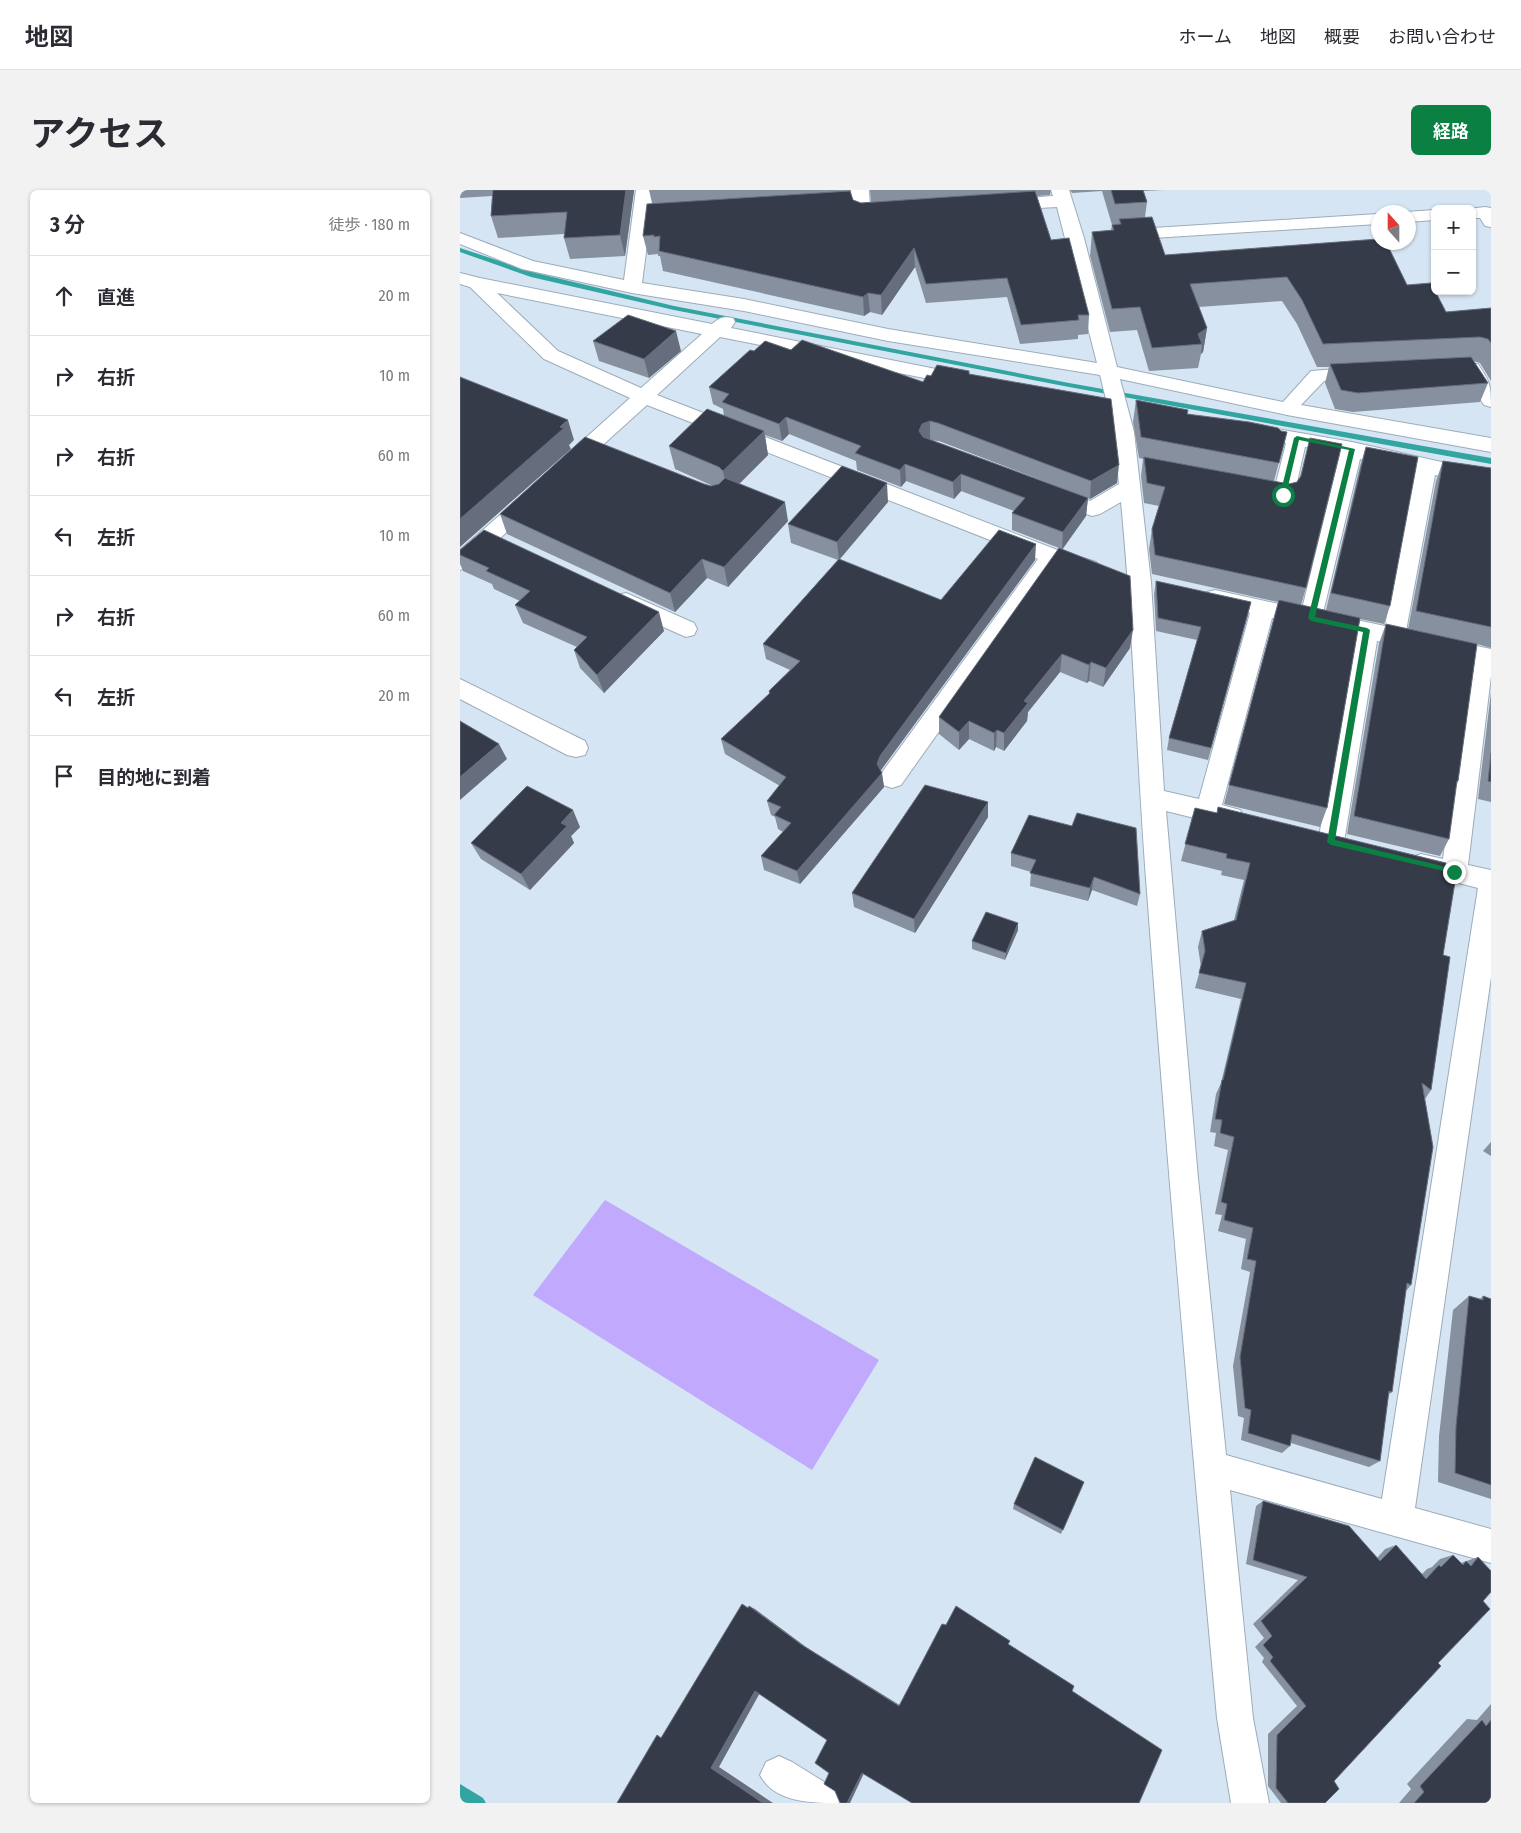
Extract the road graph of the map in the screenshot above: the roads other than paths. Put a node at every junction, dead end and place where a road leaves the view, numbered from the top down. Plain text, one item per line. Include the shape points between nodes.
1 (645, 190) edge
2 (1062, 195) edge
3 (861, 196) edge
4 (841, 203) edge
5 (987, 206) edge
6 (900, 212) edge
7 (1476, 213) edge
8 (662, 215) edge
9 (642, 216) junction
10 (1431, 216) edge
11 (1416, 217) edge
12 (1371, 219) edge
13 (1491, 222) edge
14 (460, 238) edge
15 (1075, 238) junction
16 (468, 280) edge
17 (632, 287) junction
18 (744, 305) junction
19 (716, 332) junction
20 (1442, 369) edge
21 (1110, 371) junction
22 (1385, 372) edge
23 (985, 384) edge
24 (645, 397) junction
25 (1491, 402) edge
26 (1287, 408) junction
27 (1228, 427) edge
28 (1297, 438) junction
29 (1491, 445) edge
30 (1352, 449) junction
31 (1426, 468) junction
32 (1491, 480) edge
33 (1030, 485) edge
34 (1130, 487) junction
35 (1244, 488) edge
36 (1052, 556) junction
37 (460, 562) edge
38 (1131, 579) junction
39 (606, 591) edge
40 (1197, 594) edge
41 (1263, 608) junction
42 (1311, 618) junction
43 (686, 629) dead end
44 (1367, 630) junction
45 (1394, 636) junction
46 (1486, 656) edge
47 (460, 688) edge
48 (576, 748) dead end
49 (892, 778) dead end
50 (1152, 798) junction
51 (1208, 812) junction
52 (1255, 824) edge
53 (1331, 842) edge
54 (1397, 858) edge
55 (1454, 872) junction
56 (1491, 881) edge
57 (1491, 886) edge
58 (1211, 1468) junction
59 (1396, 1519) junction
60 (1491, 1546) edge
61 (779, 1774) dead end
62 (824, 1803) edge
63 (1250, 1803) edge

1 - 9 street
2 - 5 street
2 - 15 street
3 - 4 street
3 - 6 street via 862,215
7 - 13 street via 1485,212
8 - 9 street
9 - 17 street
10 - 11 street
12 - 15 street
14 - 17 street via 528,265
15 - 21 street
16 - 19 street
16 - 24 street via 551,355
17 - 18 street
18 - 19 street
18 - 21 street via 888,335
19 - 23 street
19 - 24 street
20 - 25 street via 1471,368
21 - 26 street
21 - 34 street via 1124,432 1138,467
22 - 26 street via 1318,375
24 - 36 street
24 - 37 street via 601,448 552,480 498,540
26 - 29 street
27 - 28 street
28 - 30 street
28 - 35 street via 1283,495
30 - 31 street
30 - 42 street
31 - 32 street
31 - 45 street
33 - 34 street via 1092,509
34 - 38 street
36 - 38 street
36 - 49 street
38 - 50 street
39 - 43 street
40 - 41 street
41 - 42 street
41 - 51 street
42 - 44 street
44 - 45 street
44 - 53 street
45 - 46 street
46 - 55 street
47 - 48 street
50 - 51 street
50 - 58 street
51 - 52 street
54 - 55 street
55 - 56 street
57 - 59 street
58 - 59 street
58 - 63 street via 1235,1718
59 - 60 street
61 - 62 street

